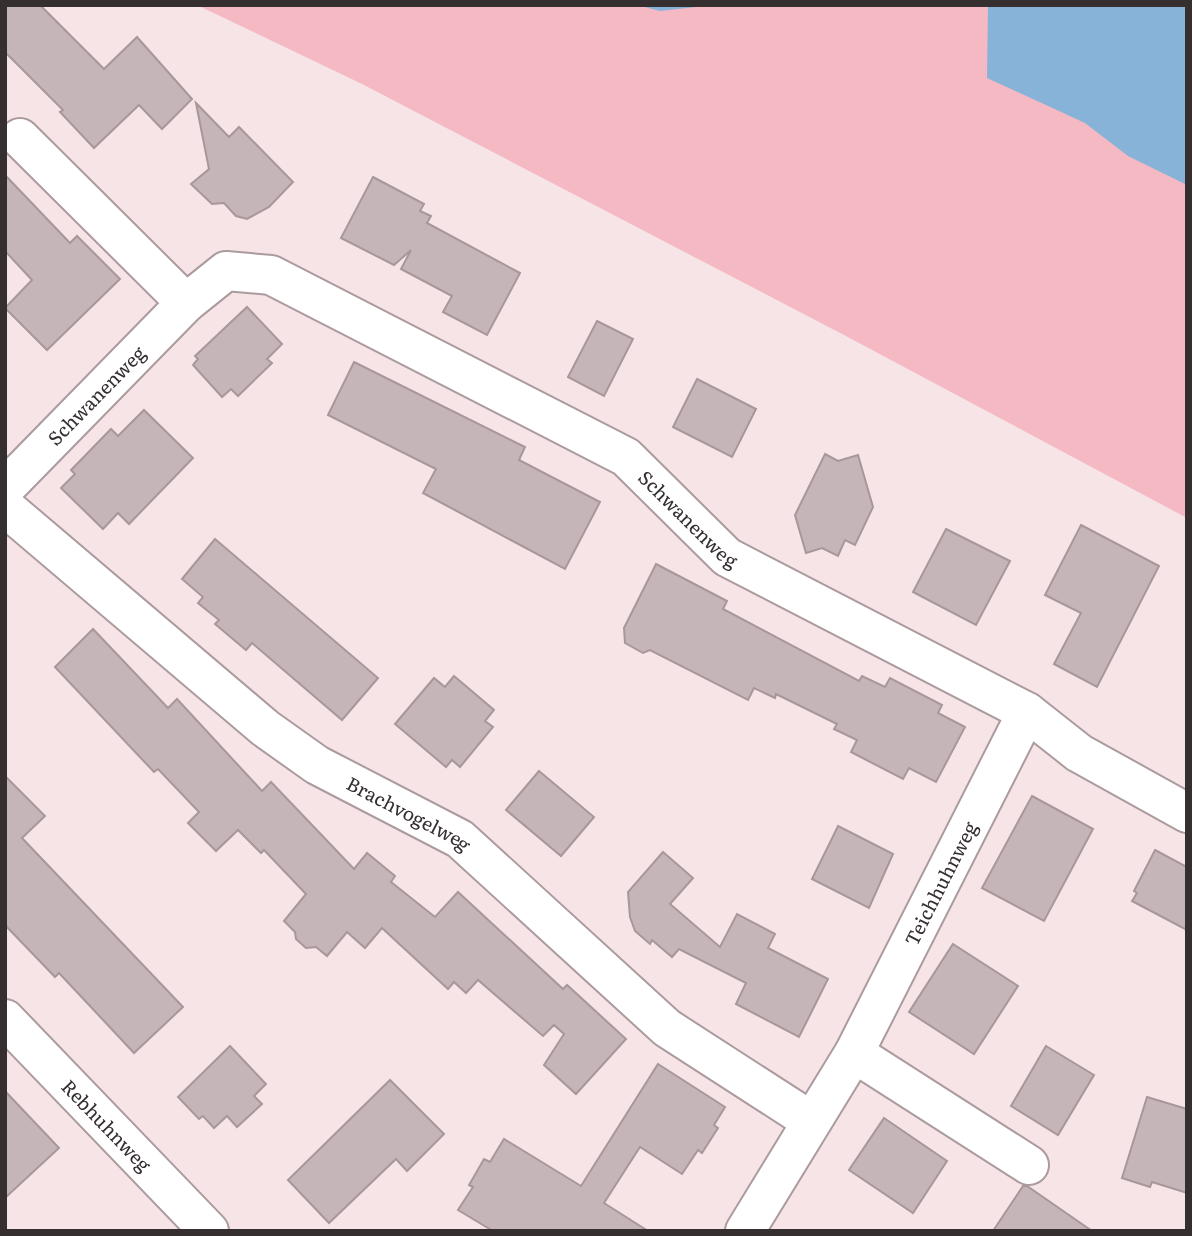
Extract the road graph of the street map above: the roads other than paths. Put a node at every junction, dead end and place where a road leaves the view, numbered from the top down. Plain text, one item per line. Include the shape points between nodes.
1 (20, 138) dead end
2 (186, 303) junction
3 (5, 488) edge
4 (5, 507) edge
5 (1027, 712) junction
6 (1187, 813) edge
7 (5, 1019) edge
8 (854, 1053) junction
9 (811, 1121) junction
10 (1029, 1165) dead end
11 (209, 1231) edge
12 (745, 1231) edge

1 - 2 street
2 - 3 street, Schwanenweg
2 - 5 street, Schwanenweg via 226,271 271,275 626,457 727,557
4 - 9 street, Brachvogelweg via 265,728 317,765 460,839 667,1028
5 - 6 street, Schwanenweg via 1079,753
5 - 8 street, Teichhuhnweg
7 - 11 street, Rebhuhnweg
8 - 9 street, Teichhuhnweg
8 - 10 street
9 - 12 street, Teichhuhnweg

